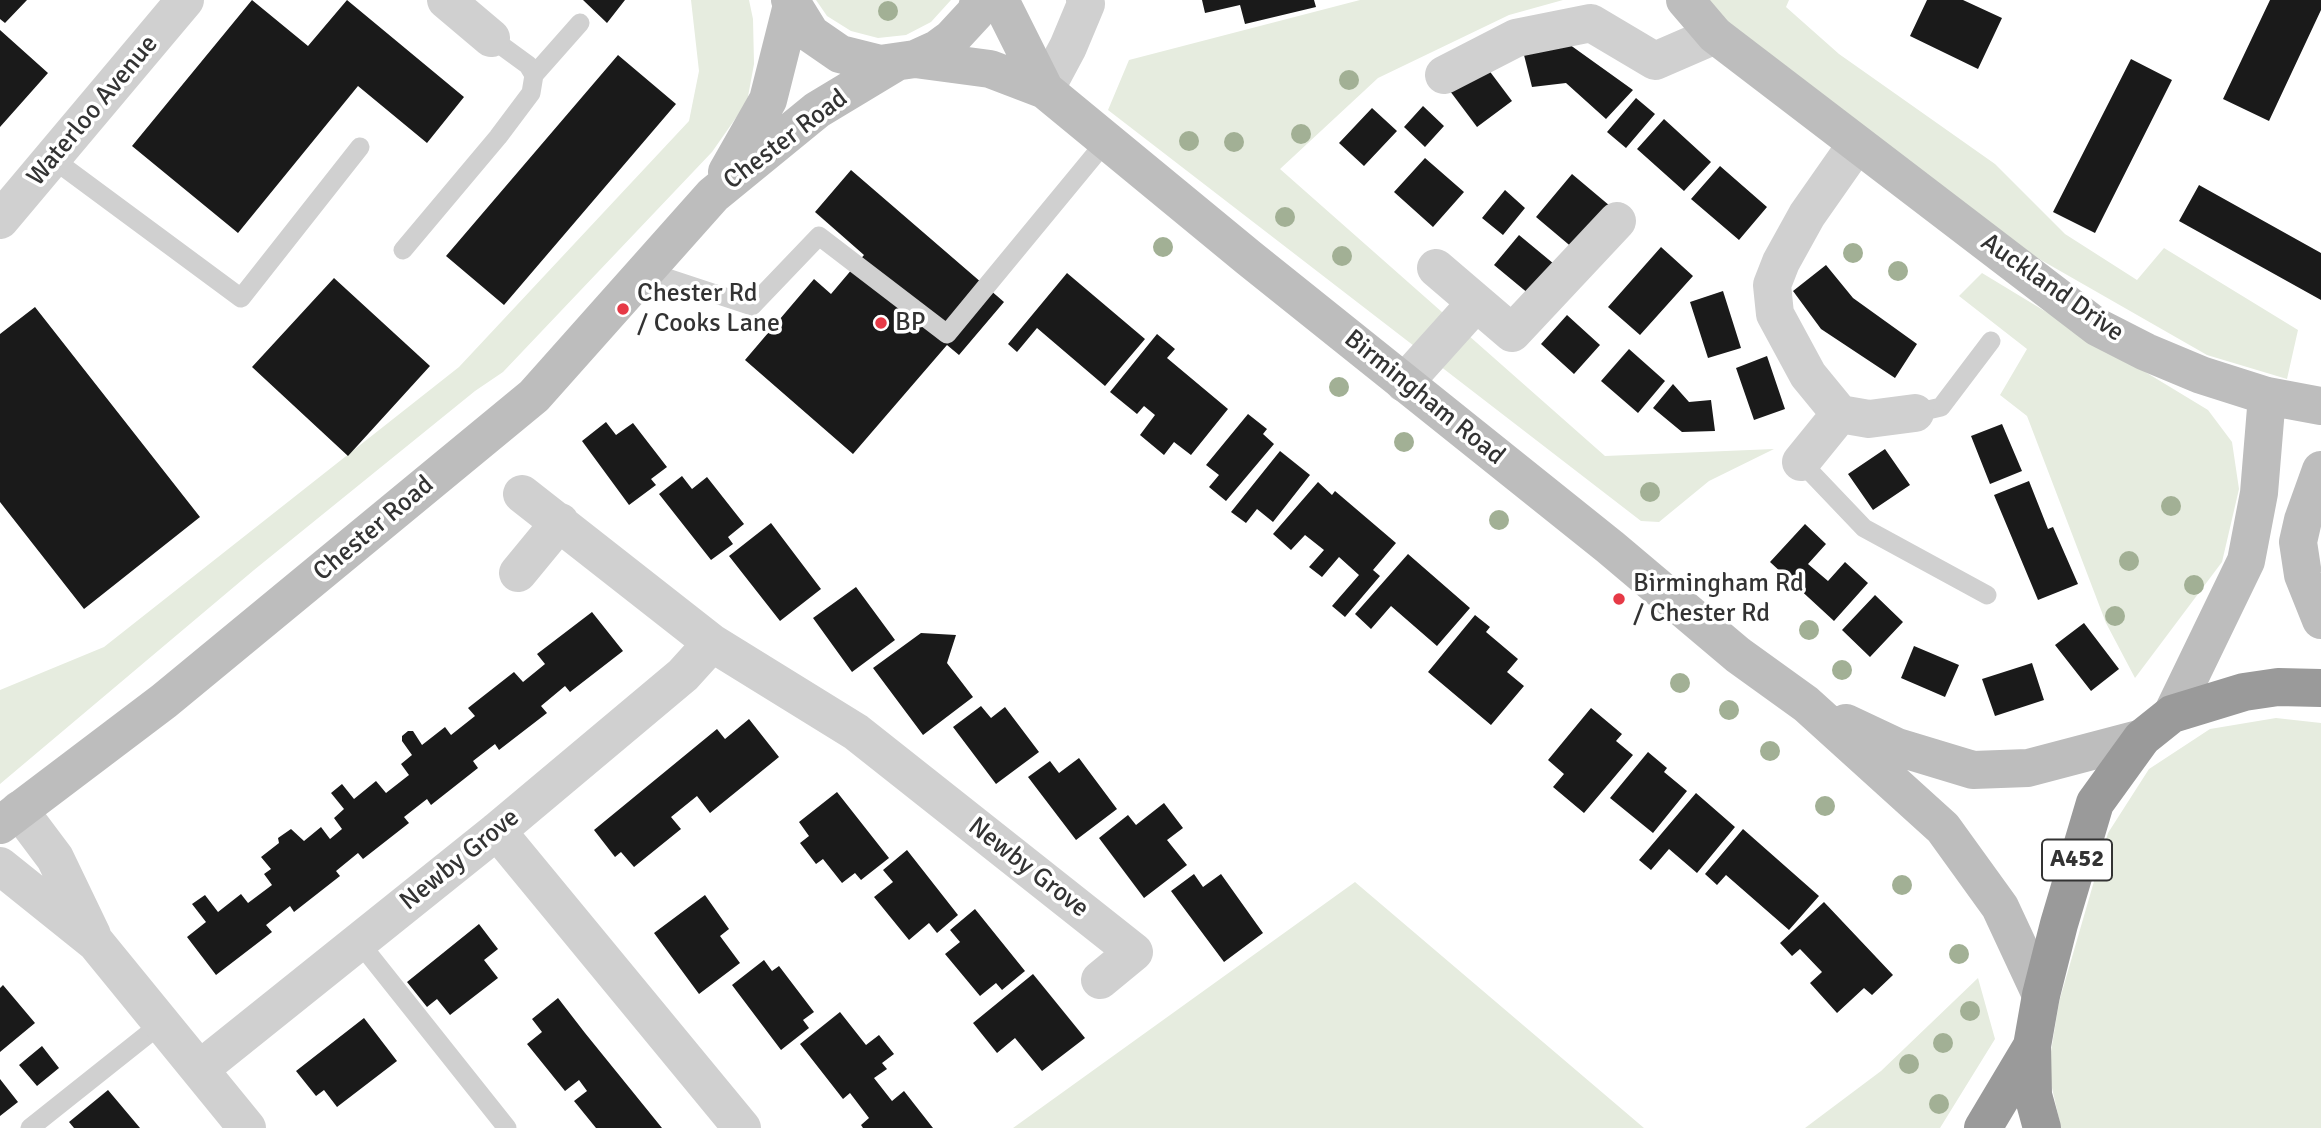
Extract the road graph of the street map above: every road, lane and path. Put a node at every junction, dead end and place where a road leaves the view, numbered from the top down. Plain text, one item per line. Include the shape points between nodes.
1 (185, 0) edge
2 (446, 0) edge
3 (979, 0) edge
4 (1000, 0) edge
5 (1085, 0) edge
6 (1685, 0) edge
7 (791, 3) edge
8 (580, 23) dead end
9 (1715, 35) junction
10 (491, 38) joint
11 (905, 61) junction
12 (534, 75) junction
13 (1444, 75) dead end
14 (1045, 90) junction
15 (1107, 140) junction
16 (1856, 145) junction
17 (360, 147) dead end
18 (53, 159) junction
19 (713, 195) junction
20 (0, 220) edge
21 (1617, 221) dead end
22 (403, 250) dead end
23 (1436, 268) dead end
24 (646, 271) junction
25 (1475, 304) junction
26 (1991, 341) dead end
27 (1404, 383) junction
28 (2267, 396) junction
29 (2321, 406) edge
30 (1915, 413) joint
31 (1840, 414) junction
32 (1801, 461) joint
33 (2321, 470) edge
34 (522, 494) dead end
35 (560, 522) junction
36 (518, 573) dead end
37 (1987, 595) dead end
38 (2321, 620) edge
39 (712, 643) junction
40 (2321, 688) edge
41 (1806, 704) junction
42 (2172, 714) junction
43 (2142, 738) junction
44 (10, 818) edge
45 (497, 831) junction
46 (0, 866) edge
47 (359, 942) junction
48 (96, 943) junction
49 (1100, 980) dead end
50 (2041, 995) junction
51 (162, 1023) junction
52 (2032, 1046) junction
53 (200, 1069) junction
54 (30, 1128) edge
55 (247, 1128) edge
56 (506, 1128) edge
57 (742, 1128) edge
58 (1983, 1128) edge
59 (2042, 1128) edge

1 - 18 street, Waterloo Avenue
2 - 10 street
3 - 11 main road, Chester Road via 975,12 952,38
4 - 14 main road, Birmingham Road
5 - 14 street via 1068,47
6 - 9 main road, Auckland Drive
7 - 11 main road, Birmingham Road via 811,34 840,54 880,64
7 - 19 main road, Chester Road via 768,100
8 - 12 lane
9 - 13 street via 1655,61 1591,23 1516,38
9 - 16 main road, Auckland Drive
10 - 12 lane via 528,65
11 - 14 main road, Birmingham Road via 990,69
11 - 19 main road, Chester Road via 817,110
12 - 22 lane via 531,93
14 - 15 main road, Birmingham Road
15 - 24 lane via 947,334 819,236 752,306
15 - 27 main road, Birmingham Road
16 - 28 main road, Auckland Drive via 2097,327 2200,375
16 - 31 street via 1807,215 1772,285 1775,314 1808,375
17 - 18 lane via 241,298
18 - 20 street, Waterloo Avenue
19 - 24 main road, Chester Road
21 - 25 street via 1512,333
23 - 25 street
24 - 44 main road, Chester Road via 534,396 164,701
25 - 27 street
26 - 30 lane via 1941,407
27 - 41 main road, Birmingham Road via 1738,655
28 - 29 main road, Auckland Drive
28 - 42 main road via 2259,493 2246,561
30 - 31 street via 1869,419
31 - 32 street
32 - 37 lane via 1864,528
33 - 38 main road via 2298,542 2303,575
34 - 35 street, Newby Grove
35 - 36 street
35 - 39 street, Newby Grove
39 - 45 street, Newby Grove via 683,675
39 - 49 street, Newby Grove via 856,732 1134,951
40 - 42 highway, A452 via 2244,691
41 - 43 main road, Birmingham Road via 1897,747 1973,770 2028,768
41 - 50 main road, Birmingham Road via 1943,828 2000,907
42 - 43 highway, A452
43 - 50 highway, A452 via 2095,803
44 - 48 street via 55,858
45 - 47 street, Newby Grove
45 - 57 street
46 - 48 street
47 - 53 street, Newby Grove
47 - 56 lane
48 - 51 street
50 - 52 highway, A452
51 - 53 street
51 - 54 lane
52 - 58 highway, A452
52 - 59 highway, A452 via 2033,1095
53 - 55 street

